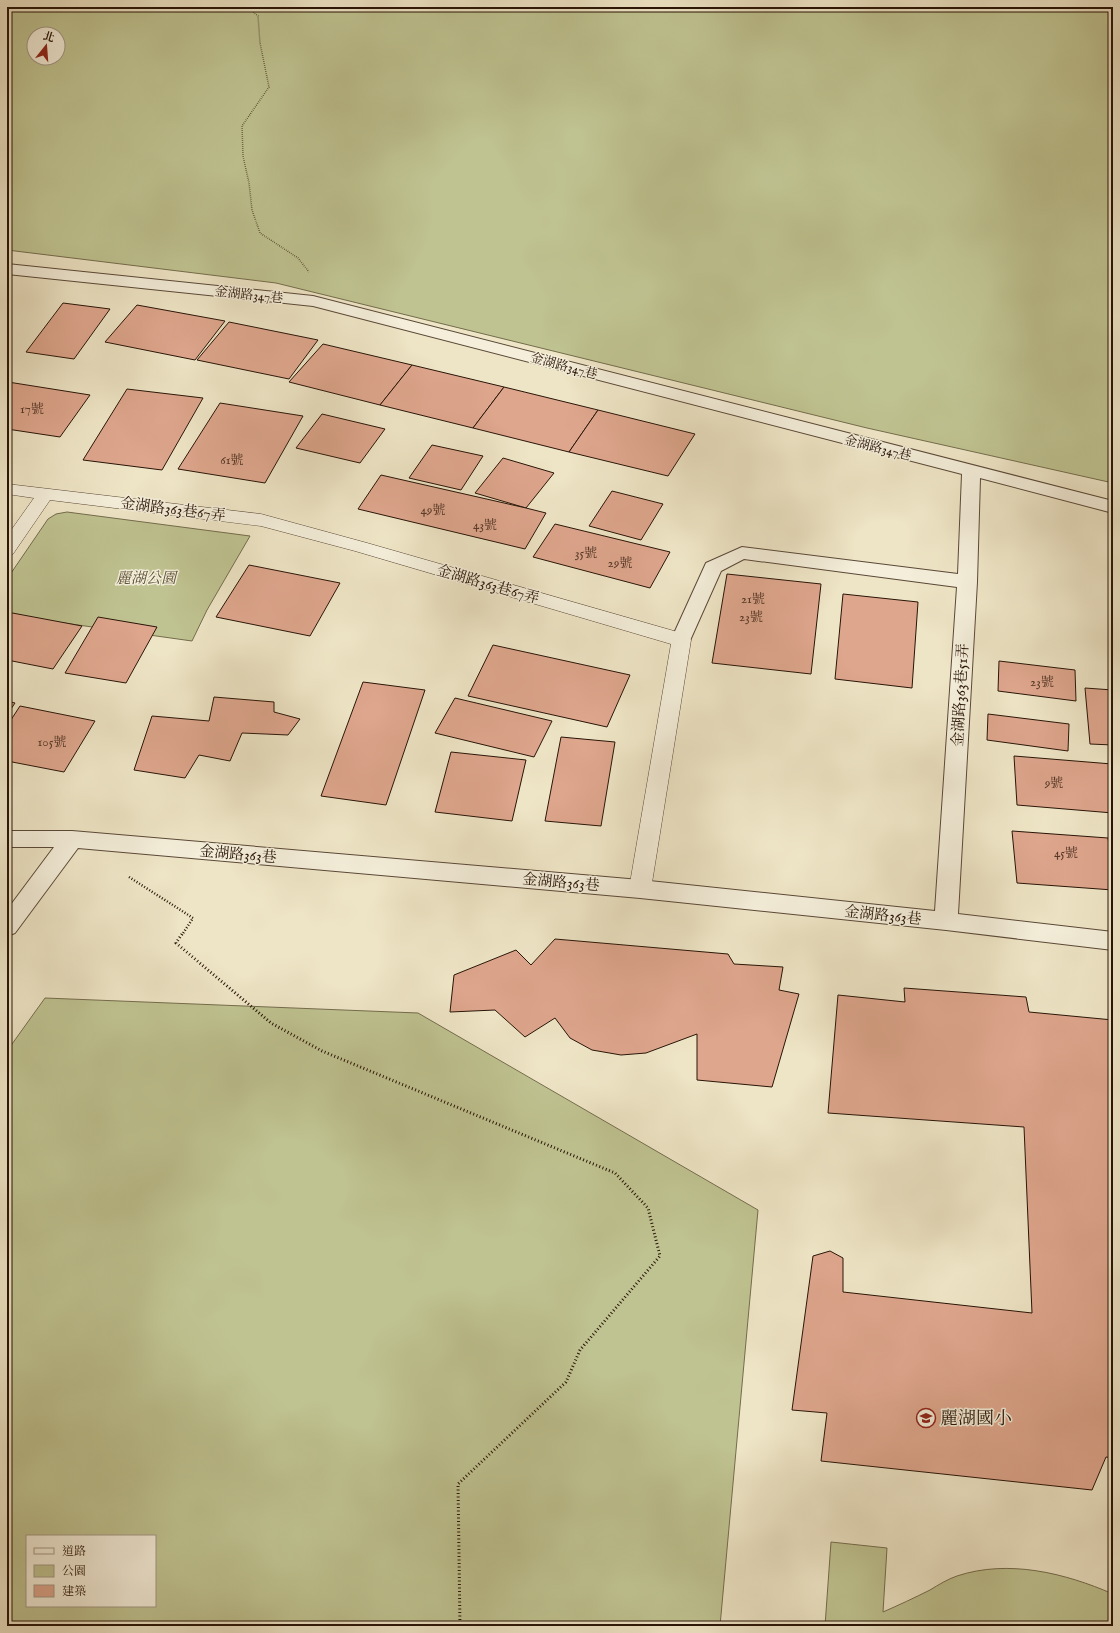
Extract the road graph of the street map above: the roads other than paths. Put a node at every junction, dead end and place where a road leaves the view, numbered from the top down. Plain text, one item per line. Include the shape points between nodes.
1 (7, 269) edge
2 (971, 470) junction
3 (7, 489) edge
4 (45, 494) junction
5 (1113, 507) edge
6 (7, 550) edge
7 (967, 582) junction
8 (681, 640) junction
9 (7, 839) edge
10 (72, 839) junction
11 (640, 889) junction
12 (946, 921) junction
13 (7, 927) edge
14 (1113, 941) edge

1 - 2 street, 金湖路347巷 via 313,301
2 - 5 street, 金湖路347巷
2 - 7 street, 金湖路363巷51弄
3 - 4 lane, 金湖路363巷67弄
4 - 6 lane
4 - 8 lane, 金湖路363巷67弄 via 261,520
7 - 8 street via 742,553 713,567
7 - 12 street, 金湖路363巷51弄
8 - 11 lane
9 - 10 street, 金湖路363巷
10 - 11 street, 金湖路363巷
10 - 13 street
11 - 12 street, 金湖路363巷
12 - 14 street, 金湖路363巷

